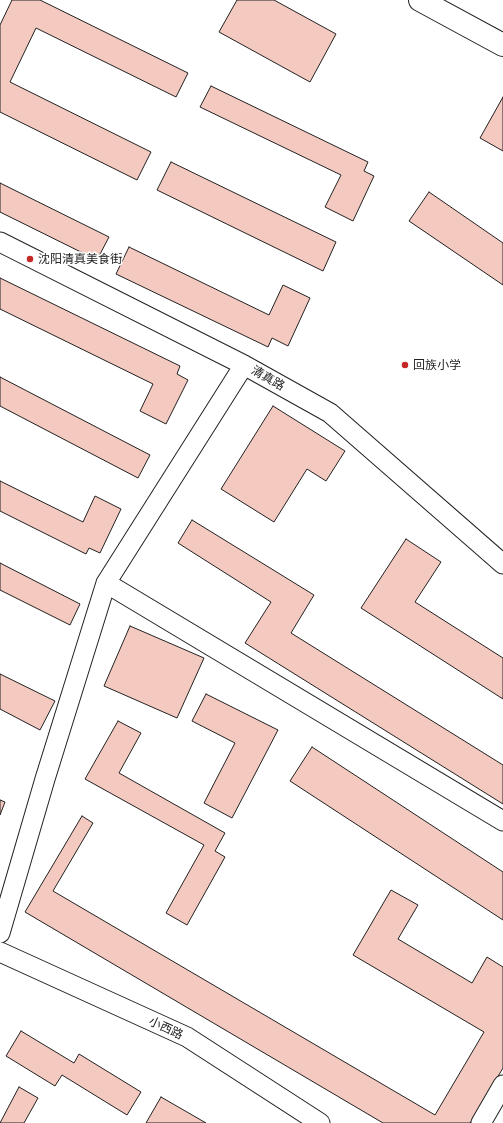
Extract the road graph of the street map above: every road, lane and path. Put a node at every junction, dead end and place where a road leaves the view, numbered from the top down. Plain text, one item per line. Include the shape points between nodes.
1 (420, 0) edge
2 (503, 46) edge
3 (0, 242) edge
4 (244, 365) junction
5 (503, 564) edge
6 (106, 583) junction
7 (503, 822) edge
8 (0, 933) edge
9 (0, 952) edge
10 (503, 1085) edge
11 (320, 1123) edge
12 (481, 1123) edge

1 - 2 main road
3 - 4 street, 清真路
4 - 5 street, 清真路 via 330,413
4 - 6 street
6 - 7 street
6 - 8 street
9 - 11 street, 小西路 via 187,1037
10 - 12 street

